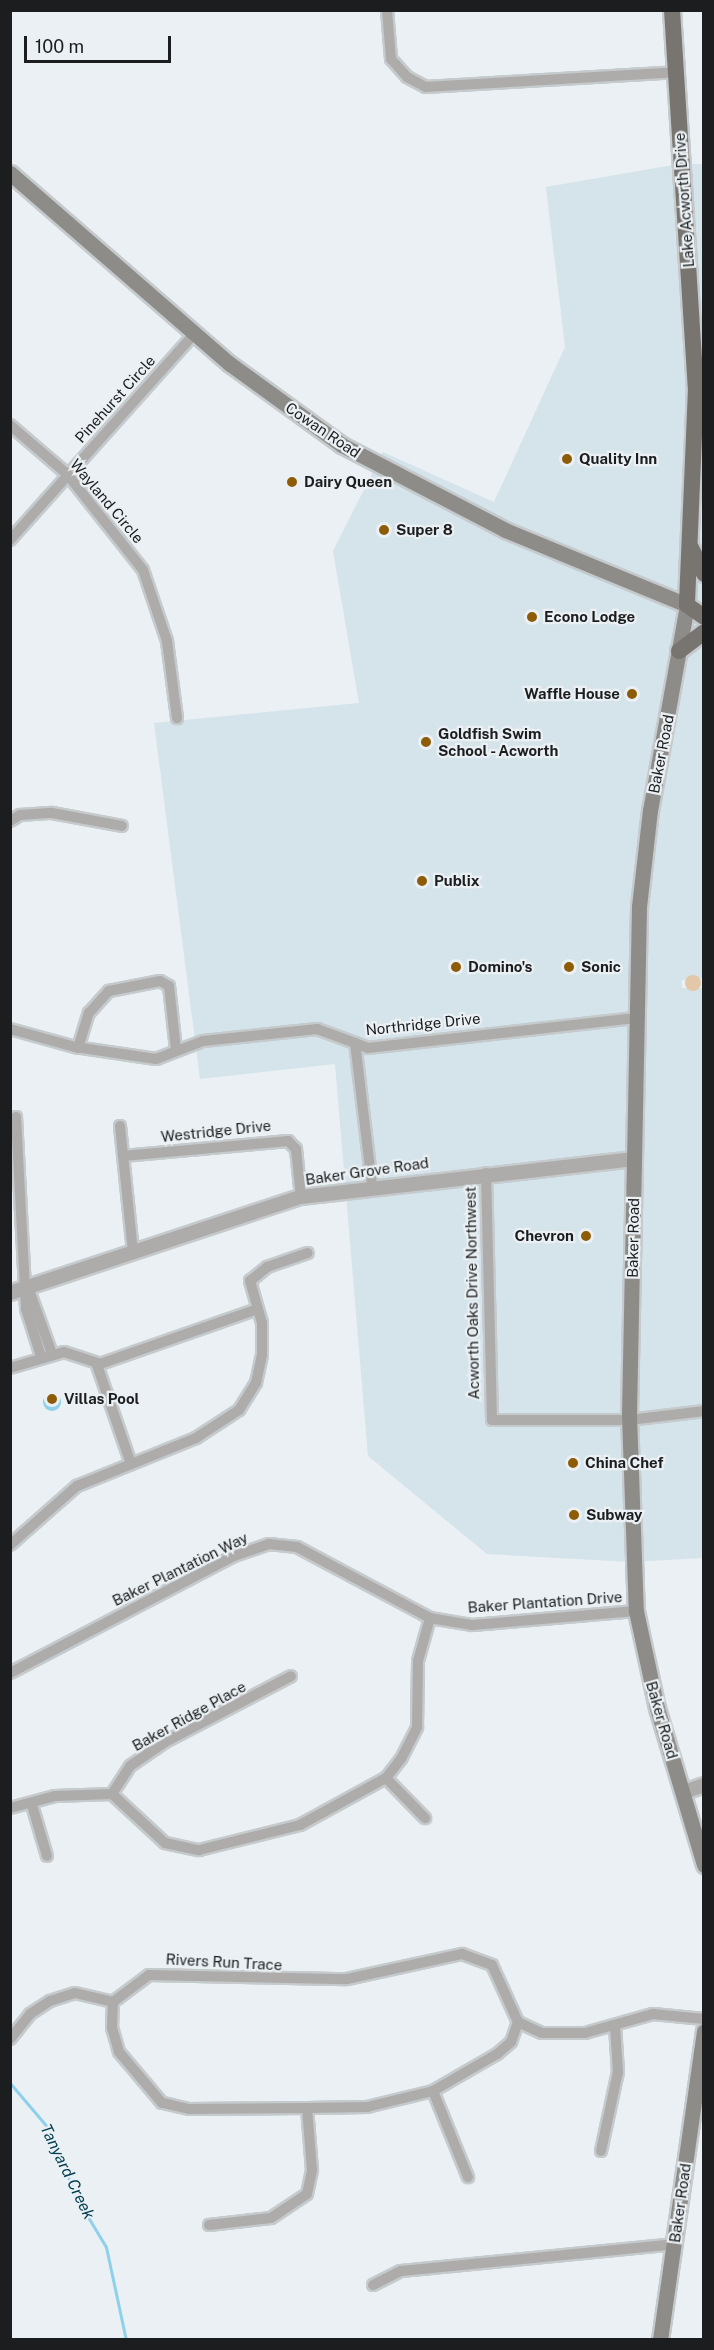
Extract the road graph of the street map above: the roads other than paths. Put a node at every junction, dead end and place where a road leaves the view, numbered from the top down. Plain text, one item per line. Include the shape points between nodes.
1 (387, 10) edge
2 (672, 10) edge
3 (675, 72) junction
4 (11, 176) edge
5 (195, 333) junction
6 (10, 425) edge
7 (67, 474) junction
8 (10, 540) edge
9 (690, 547) junction
10 (704, 574) edge
11 (695, 604) edge
12 (704, 617) edge
13 (704, 633) edge
14 (679, 651) junction
15 (177, 718) dead end
16 (10, 822) edge
17 (122, 826) dead end
18 (637, 1018) junction
19 (10, 1029) edge
20 (355, 1043) junction
21 (78, 1048) junction
22 (176, 1049) junction
23 (16, 1117) dead end
24 (120, 1126) dead end
25 (123, 1156) junction
26 (634, 1159) junction
27 (486, 1173) junction
28 (372, 1185) junction
29 (301, 1197) junction
30 (133, 1252) junction
31 (308, 1253) dead end
32 (28, 1287) junction
33 (10, 1293) edge
34 (258, 1309) junction
35 (47, 1355) junction
36 (97, 1365) junction
37 (10, 1368) edge
38 (704, 1411) edge
39 (629, 1420) junction
40 (131, 1464) junction
41 (10, 1545) edge
42 (636, 1611) junction
43 (430, 1617) junction
44 (10, 1673) edge
45 (291, 1676) dead end
46 (386, 1778) junction
47 (704, 1785) edge
48 (684, 1792) junction
49 (111, 1794) junction
50 (32, 1805) junction
51 (10, 1808) edge
52 (425, 1818) dead end
53 (47, 1856) dead end
54 (704, 1865) edge
55 (113, 2002) junction
56 (704, 2019) edge
57 (518, 2022) junction
58 (615, 2026) junction
59 (704, 2031) edge
60 (10, 2039) edge
61 (433, 2091) junction
62 (307, 2108) junction
63 (601, 2151) dead end
64 (468, 2177) dead end
65 (209, 2225) dead end
66 (674, 2244) junction
67 (373, 2285) dead end
68 (660, 2340) edge

1 - 3 street via 391,59 407,77 426,87
2 - 3 main road, Lake Acworth Drive
3 - 9 main road, Lake Acworth Drive via 696,388
4 - 5 main road, Cowan Road
5 - 7 street, Pinehurst Circle
5 - 11 main road, Cowan Road via 306,421 398,478 505,530
6 - 7 street, Wayland Circle
7 - 8 street, Pinehurst Circle
7 - 15 street, Wayland Circle via 143,570 167,641
9 - 10 main road
9 - 11 main road, Lake Acworth Drive
11 - 12 main road
11 - 14 main road, Baker Road
13 - 14 main road
14 - 18 main road, Baker Road via 650,810 639,907
16 - 17 street via 20,815 52,813
18 - 20 street, Northridge Drive via 368,1048
18 - 26 main road, Baker Road
19 - 21 street
20 - 22 street via 317,1029 203,1041
20 - 28 street, Northridge Drive
21 - 22 street via 156,1059
21 - 22 street via 89,1013 110,991 160,981 169,986
23 - 32 street
24 - 25 street
25 - 29 street, Westridge Drive via 288,1141 296,1149
25 - 30 street
26 - 27 street, Baker Grove Road
26 - 39 main road, Baker Road
27 - 28 street, Baker Grove Road
27 - 39 street, Acworth Oaks Drive Northwest via 492,1420
28 - 29 street, Baker Grove Road
29 - 30 street, Baker Grove Road
30 - 32 street, Baker Grove Road
31 - 34 street via 253,1276
32 - 33 street, Baker Grove Road
32 - 35 street via 26,1309
34 - 36 street
34 - 40 street via 261,1369 239,1410 196,1438
35 - 36 street via 76,1353
35 - 37 street
36 - 40 street
38 - 39 street
39 - 42 main road, Baker Road
40 - 41 street via 77,1486
42 - 43 street, Baker Plantation Drive via 472,1625
42 - 48 main road, Baker Road via 657,1708
43 - 44 street, Baker Plantation Way via 297,1547 269,1544 234,1556
43 - 46 street via 418,1661 417,1727
45 - 49 street, Baker Ridge Place via 165,1742 130,1766
46 - 49 street via 300,1825 199,1850 165,1843
46 - 52 street
47 - 48 street
48 - 54 main road, Baker Road
49 - 50 street via 55,1796
50 - 51 street
50 - 53 street
55 - 57 street, Rivers Run Trace via 149,1975 172,1971 347,1979 462,1954 492,1965
55 - 60 street via 75,1993 50,2001 30,2014
55 - 62 street via 112,2028 119,2052 162,2103 189,2109
56 - 58 street via 653,2014
57 - 58 street via 564,2036
57 - 61 street via 511,2042 497,2054
58 - 63 street via 618,2072
59 - 66 main road, Baker Road
61 - 62 street via 367,2107
61 - 64 street
62 - 65 street via 312,2170 307,2194 271,2218
66 - 67 street via 401,2271
66 - 68 main road, Baker Road

